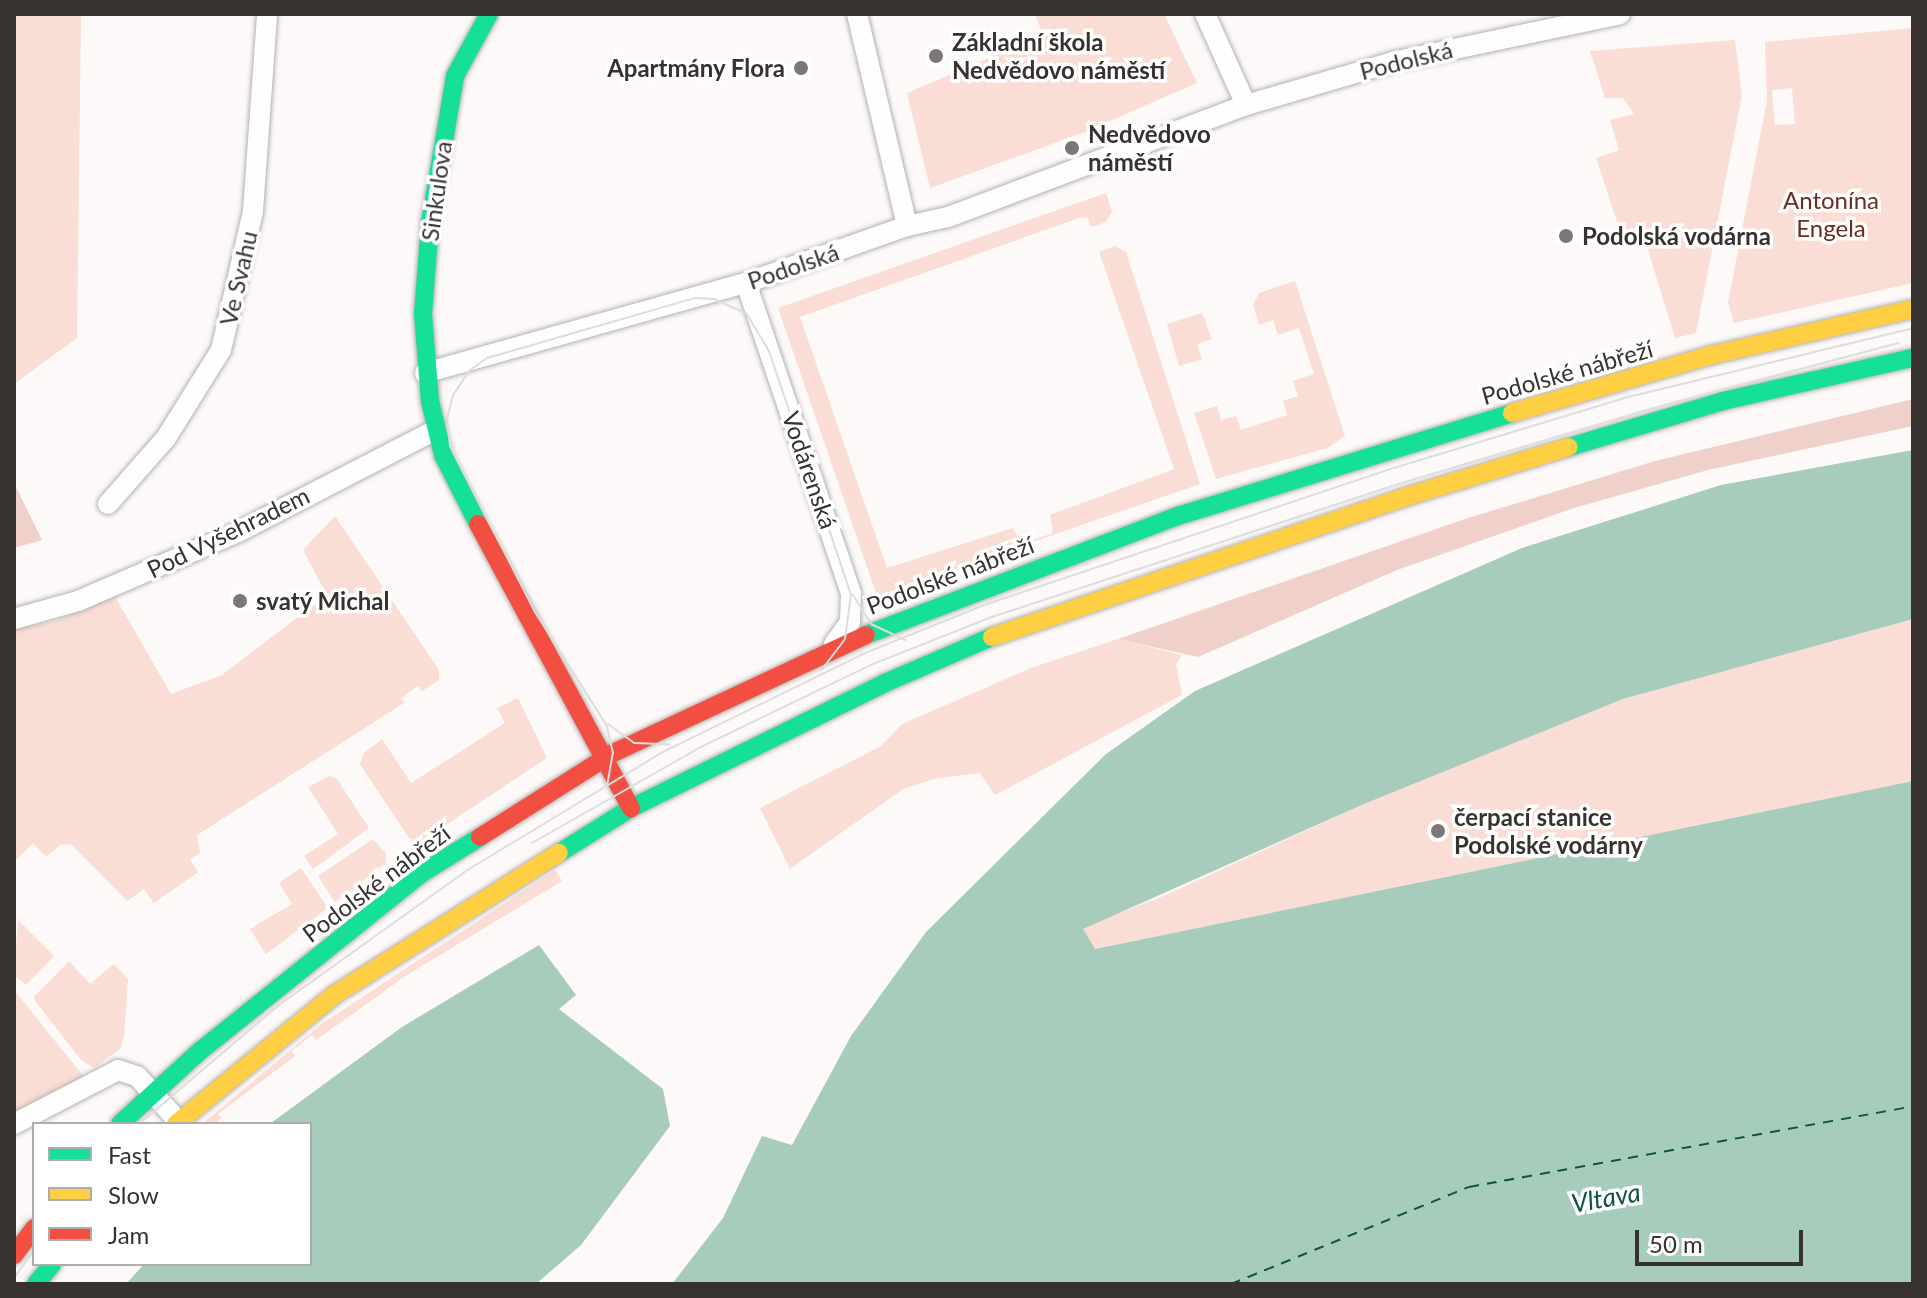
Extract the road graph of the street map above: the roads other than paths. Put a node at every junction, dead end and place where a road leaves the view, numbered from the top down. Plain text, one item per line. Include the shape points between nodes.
1 (267, 14) edge
2 (489, 14) edge
3 (857, 14) edge
4 (1205, 14) edge
5 (1620, 14) edge
6 (474, 24) edge
7 (1246, 105) junction
8 (907, 226) junction
9 (746, 283) junction
10 (1913, 309) edge
11 (1913, 358) edge
12 (425, 373) junction
13 (436, 430) junction
14 (108, 504) dead end
15 (14, 619) edge
16 (826, 650) junction
17 (604, 759) junction
18 (631, 808) junction
19 (152, 1093) junction
20 (122, 1122) edge
21 (177, 1122) edge
22 (179, 1122) edge
23 (14, 1124) edge
24 (32, 1231) edge
25 (14, 1255) edge
26 (50, 1266) edge
27 (36, 1284) edge

1 - 14 street, Ve Svahu via 253,211 221,350 166,438
2 - 6 main road, Sinkulova
3 - 8 street
4 - 7 street
5 - 7 street, Podolská via 1393,62
6 - 12 main road, Sinkulova via 455,76 430,223
7 - 8 street, Podolská via 948,217
8 - 9 street, Podolská
9 - 12 street, Podolská
9 - 16 street, Vodárenská via 851,594 850,622 843,637
10 - 16 main road, Podolské nábřeží via 1712,355 1385,450 1178,516
11 - 18 main road via 1723,401 1405,497 1017,627 885,683
12 - 13 main road
13 - 15 street, Pod Vyšehradem via 238,532 78,601
13 - 17 main road via 443,455 532,631
16 - 17 main road, Podolské nábřeží
17 - 18 main road
17 - 19 main road, Podolské nábřeží via 422,873
18 - 22 main road via 334,995
19 - 20 main road, Podolské nábřeží
19 - 21 street
19 - 23 street via 137,1076 118,1070
24 - 25 main road
26 - 27 main road

